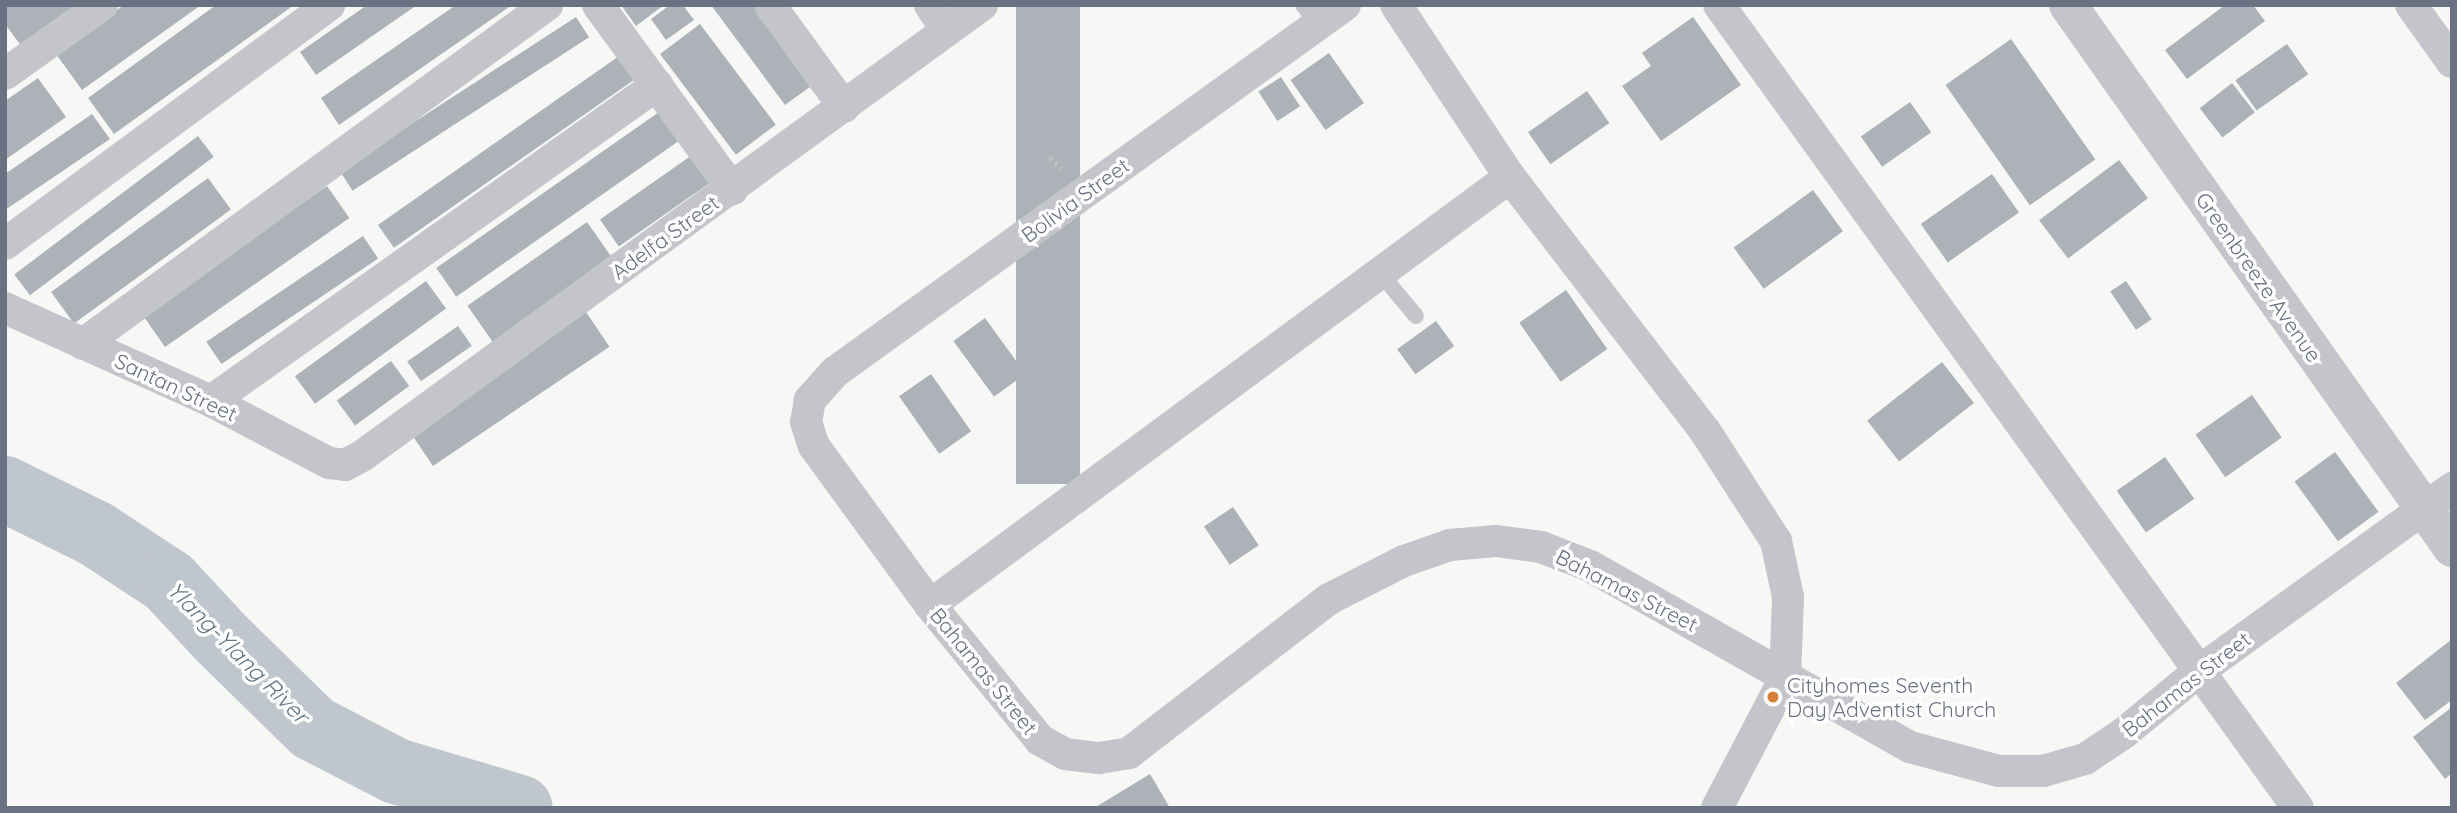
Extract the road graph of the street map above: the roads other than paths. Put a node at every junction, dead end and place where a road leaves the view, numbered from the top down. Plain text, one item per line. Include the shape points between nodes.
1 (102, 5) edge
2 (329, 5) edge
3 (547, 5) edge
4 (598, 5) edge
5 (770, 5) edge
6 (982, 5) edge
7 (1345, 5) edge
8 (1396, 5) edge
9 (1719, 5) edge
10 (2067, 5) edge
11 (2411, 5) edge
12 (1311, 15) edge
13 (939, 18) edge
14 (2452, 62) edge
15 (5, 74) edge
16 (657, 85) junction
17 (844, 107) junction
18 (1510, 177) junction
19 (732, 189) junction
20 (5, 244) edge
21 (1380, 273) junction
22 (5, 308) edge
23 (1416, 316) dead end
24 (83, 344) junction
25 (810, 400) joint
26 (211, 401) junction
27 (345, 465) joint
28 (2437, 499) edge
29 (2452, 548) edge
30 (930, 605) junction
31 (2198, 672) junction
32 (1785, 678) junction
33 (1717, 808) edge
34 (2298, 808) edge

1 - 15 street
2 - 20 street
3 - 24 street
4 - 16 street
5 - 17 street
6 - 13 street, Adelfa Street
7 - 12 street, Bolivia Street
8 - 18 street
9 - 31 street
10 - 28 street, Greenbreeze Avenue
11 - 14 street
12 - 25 street, Bolivia Street via 835,372
13 - 17 street, Adelfa Street
16 - 19 street
16 - 26 street
17 - 19 street, Adelfa Street
18 - 21 street
18 - 32 street via 1705,431 1776,541 1788,597
19 - 27 street, Adelfa Street
21 - 23 lane
21 - 30 street
22 - 24 street, Santan Street
24 - 26 street, Santan Street
25 - 30 street, Bahamas Street via 806,422 814,446
26 - 27 street, Santan Street via 329,463
28 - 29 street, Greenbreeze Avenue
28 - 31 street, Bahamas Street
30 - 32 street, Bahamas Street via 1040,740 1065,754 1099,758 1129,753 1329,599 1404,561 1450,545 1496,541 1541,547 1590,566
31 - 32 street, Bahamas Street via 2085,759 2043,771 1999,771 1910,747
31 - 34 street
32 - 33 street

